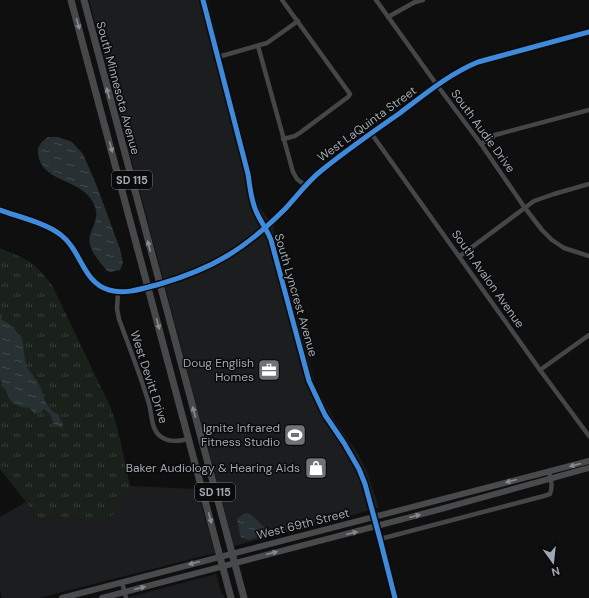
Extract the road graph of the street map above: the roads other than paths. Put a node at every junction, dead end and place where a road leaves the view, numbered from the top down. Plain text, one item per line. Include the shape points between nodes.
1 (71, 0) edge
2 (84, 0) edge
3 (203, 0) edge
4 (282, 0) edge
5 (376, 0) edge
6 (423, 0) edge
7 (388, 17) junction
8 (298, 21) junction
9 (589, 32) edge
10 (258, 46) junction
11 (218, 57) junction
12 (437, 85) junction
13 (589, 110) edge
14 (371, 133) junction
15 (283, 139) junction
16 (481, 144) junction
17 (589, 184) edge
18 (306, 186) junction
19 (525, 208) junction
20 (0, 210) edge
21 (266, 228) junction
22 (460, 256) junction
23 (589, 256) edge
24 (160, 284) junction
25 (148, 287) junction
26 (118, 292) junction
27 (589, 335) edge
28 (540, 370) junction
29 (589, 436) edge
30 (189, 439) junction
31 (589, 461) edge
32 (589, 468) edge
33 (550, 475) junction
34 (374, 517) junction
35 (377, 526) junction
36 (380, 538) junction
37 (232, 554) junction
38 (220, 556) junction
39 (234, 563) junction
40 (223, 566) junction
41 (122, 582) junction
42 (125, 595) edge
43 (62, 598) edge
44 (102, 598) edge
45 (231, 598) edge
46 (244, 598) edge
47 (395, 598) edge

1 -> 25 main road, South Minnesota Avenue / SD 115
24 -> 2 main road, South Minnesota Avenue / SD 115
3 - 11 street, South Lyncrest Avenue
4 - 8 street
5 - 7 street, South Audie Drive
6 - 7 street
7 - 12 street, South Audie Drive
8 - 10 street via 267,43
8 - 15 street via 350,94 301,132
9 - 12 street, West LaQuinta Street via 478,62 462,68
10 - 11 street
10 - 15 street
11 - 21 street, South Lyncrest Avenue via 252,198
12 - 14 street, West LaQuinta Street
12 - 16 street, South Audie Drive
13 - 16 street via 495,135
14 - 18 street, West LaQuinta Street via 321,171
14 - 22 street, South Avalon Avenue
15 - 18 street via 293,172
16 - 19 street, South Audie Drive
17 - 19 street via 542,198
18 - 21 street, West LaQuinta Street
19 - 22 street
19 - 23 street, South Audie Drive via 552,240 564,248
20 - 26 street via 60,234 68,241 86,272 99,286
21 - 24 street, West LaQuinta Street via 226,258 201,270
21 - 34 street, South Lyncrest Avenue via 282,277 309,381 325,415 359,469
22 - 28 street, South Avalon Avenue
24 - 25 street, West LaQuinta Street
37 -> 24 main road, South Minnesota Avenue / SD 115
25 - 26 street, West LaQuinta Street
25 -> 30 main road, South Minnesota Avenue / SD 115
26 - 30 street, West Devitt Drive via 119,319 149,405 154,428 167,440 176,442
27 - 28 street
28 - 29 street, South Avalon Avenue
30 -> 38 main road, South Minnesota Avenue / SD 115
31 -> 33 main road, West 69th Street
32 - 33 main road, West 69th Street
33 -> 34 main road, West 69th Street
35 -> 33 main road, West 69th Street
33 - 36 street via 550,494
34 - 35 street, South Lyncrest Avenue
34 - 37 main road, West 69th Street
35 - 36 street, South Lyncrest Avenue
39 -> 35 main road, West 69th Street
36 - 47 street, South Lyncrest Avenue
37 - 38 main road, West 69th Street
37 - 39 main road, South Minnesota Avenue / SD 115
38 - 40 main road, South Minnesota Avenue / SD 115
38 -> 41 main road, West 69th Street
39 - 40 main road, West 69th Street
39 - 46 main road, South Minnesota Avenue / SD 115
42 -> 40 main road, West 69th Street
40 - 45 main road, South Minnesota Avenue / SD 115
41 - 42 street
41 - 43 main road, West 69th Street
42 - 44 main road, West 69th Street

